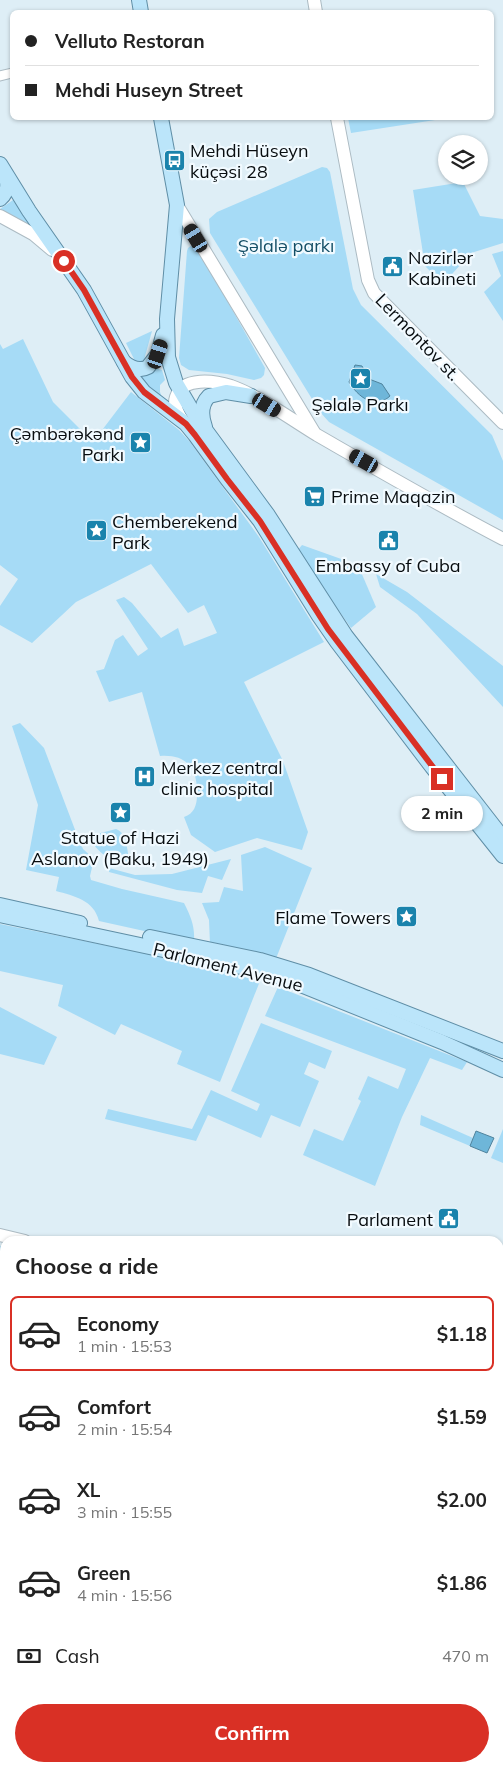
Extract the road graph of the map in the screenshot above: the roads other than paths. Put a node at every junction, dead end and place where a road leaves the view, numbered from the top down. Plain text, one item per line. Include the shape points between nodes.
1 (160, 120) edge
2 (337, 120) edge
3 (1, 166) edge
4 (0, 199) edge
5 (177, 206) junction
6 (0, 216) edge
7 (64, 261) junction
8 (167, 319) junction
9 (122, 359) junction
10 (180, 391) junction
11 (251, 396) junction
12 (503, 423) edge
13 (186, 424) junction
14 (316, 434) junction
15 (208, 435) junction
16 (503, 539) edge
17 (503, 838) edge
18 (503, 856) edge
19 (0, 905) edge
20 (0, 915) edge
21 (503, 1051) edge
22 (503, 1070) edge

1 - 5 main road
2 - 12 main road, Lermontov st. via 368,280 374,293
3 - 4 main road via 8,185
3 - 7 main road via 28,212
5 - 8 main road
5 - 14 main road
6 - 7 main road via 38,238
7 - 9 main road
8 - 9 main road via 158,354 148,367 138,370
8 - 10 main road via 168,357
9 - 13 main road via 144,392
10 - 11 main road via 193,383 207,382 232,386
10 - 13 main road via 175,405
10 - 15 main road
11 - 14 main road
11 - 15 main road via 226,392 209,396 202,412
13 - 18 main road via 260,521 337,642
14 - 16 main road
15 - 17 main road via 268,516 346,636
19 - 21 main road, Parlament Avenue via 284,967
20 - 22 main road, Parlament Avenue via 281,977

